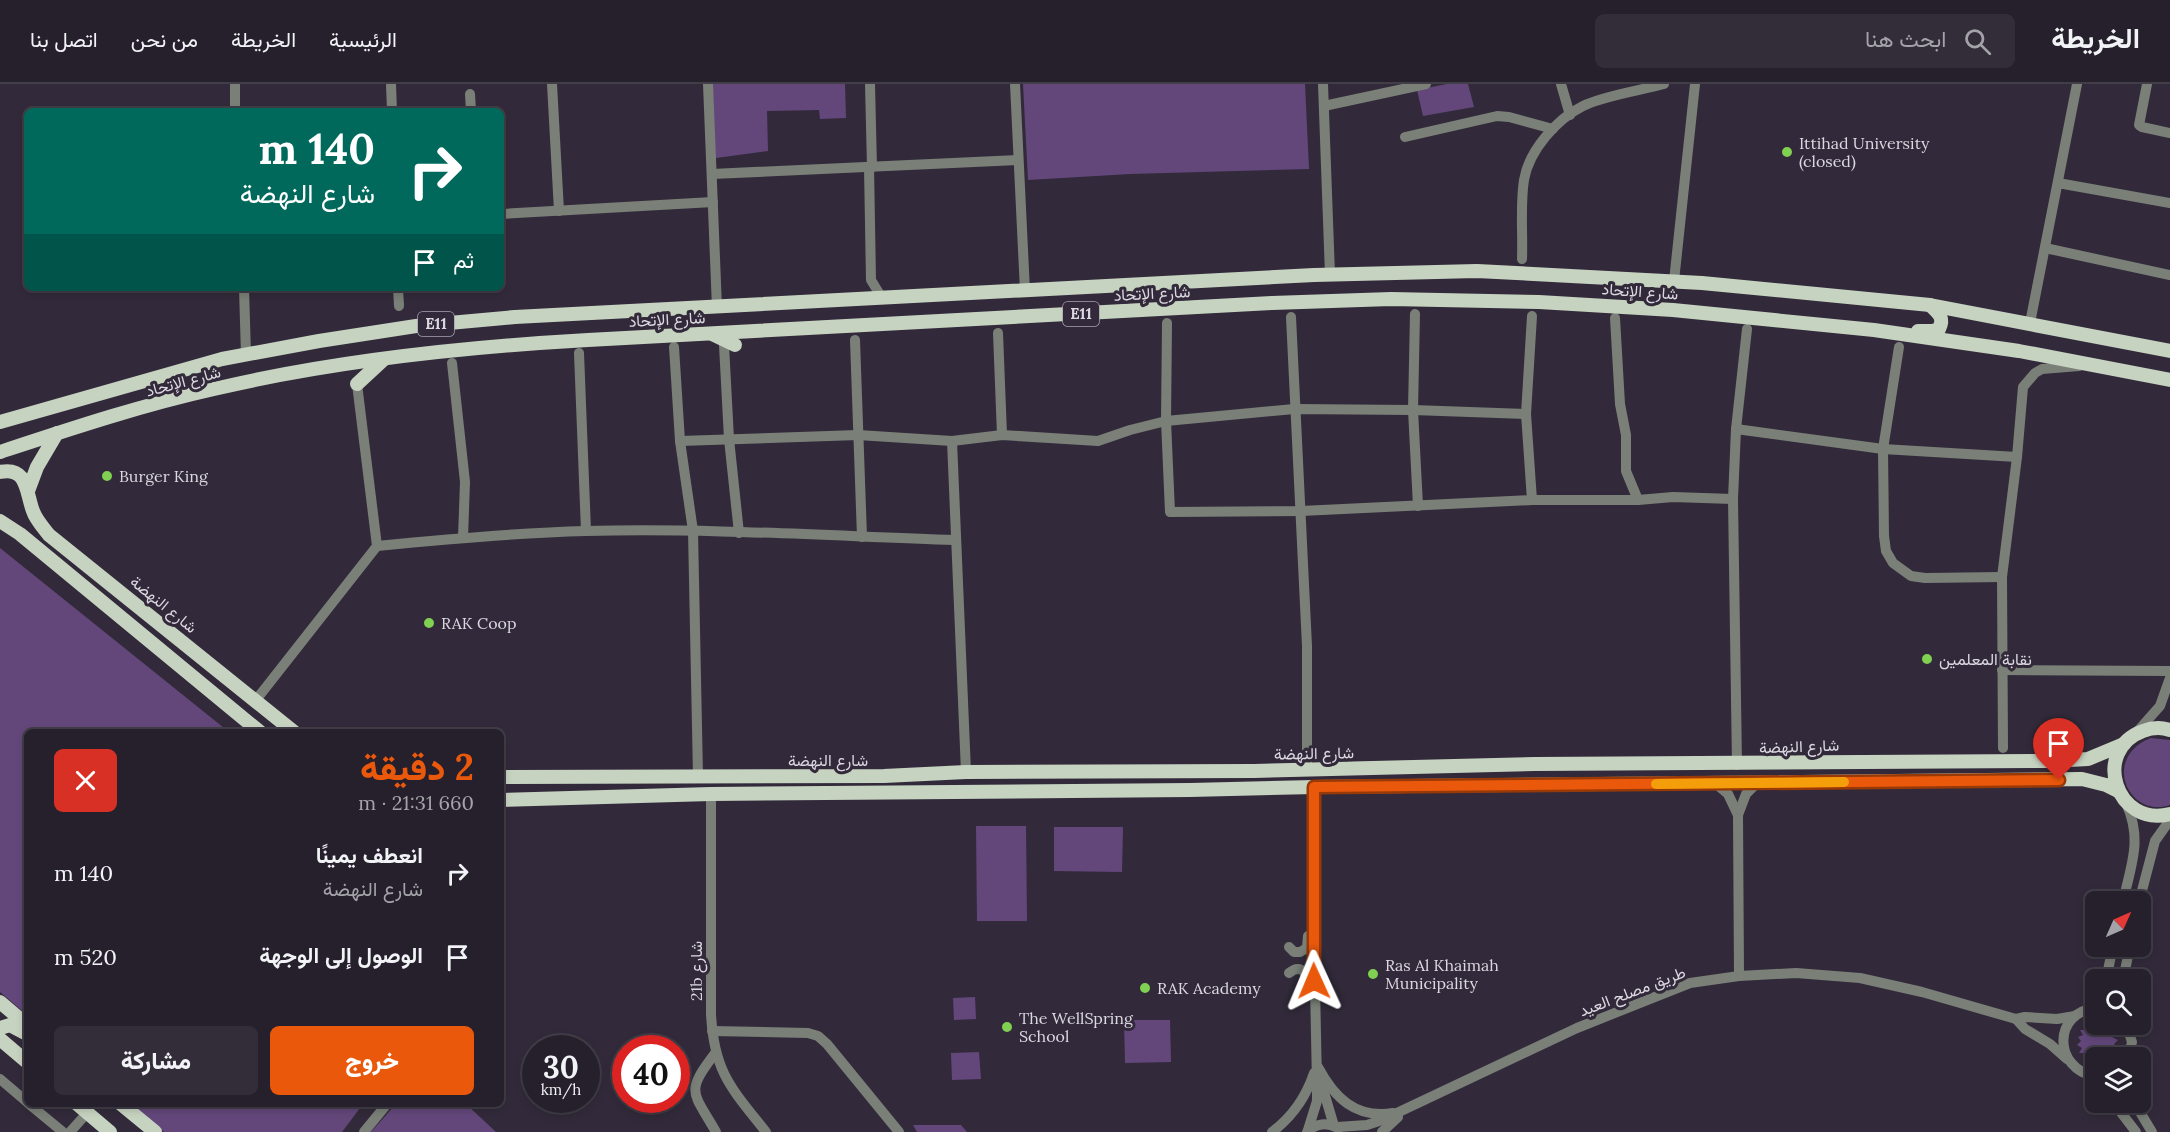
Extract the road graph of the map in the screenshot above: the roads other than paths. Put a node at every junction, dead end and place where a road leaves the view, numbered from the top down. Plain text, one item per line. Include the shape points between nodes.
1 (235, 84) edge
2 (391, 84) edge
3 (552, 84) edge
4 (708, 84) edge
5 (870, 84) edge
6 (1015, 84) edge
7 (1323, 84) edge
8 (1426, 84) edge
9 (1561, 84) edge
10 (1664, 84) edge
11 (1695, 84) edge
12 (2077, 84) edge
13 (2147, 84) edge
14 (470, 94) dead end
15 (1324, 106) junction
16 (235, 108) edge
17 (392, 108) edge
18 (471, 108) edge
19 (1570, 114) junction
20 (1553, 129) junction
21 (2170, 133) edge
22 (1405, 137) dead end
23 (1018, 160) junction
24 (871, 167) junction
25 (712, 174) junction
26 (2058, 183) junction
27 (713, 202) junction
28 (2170, 203) edge
29 (559, 212) junction
30 (504, 214) edge
31 (2045, 248) junction
32 (1522, 259) dead end
33 (1330, 275) junction
34 (2170, 275) edge
35 (1674, 281) junction
36 (243, 291) edge
37 (398, 291) edge
38 (1025, 291) junction
39 (882, 298) junction
40 (1930, 305) junction
41 (399, 306) dead end
42 (717, 308) junction
43 (662, 310) junction
44 (1415, 314) dead end
45 (1532, 316) dead end
46 (1291, 317) dead end
47 (1615, 318) dead end
48 (1167, 323) dead end
49 (2030, 323) junction
50 (1747, 329) dead end
51 (1874, 330) junction
52 (711, 333) junction
53 (998, 333) dead end
54 (654, 336) junction
55 (855, 340) dead end
56 (729, 345) joint
57 (674, 347) dead end
58 (1899, 347) dead end
59 (2170, 351) edge
60 (579, 353) dead end
61 (246, 355) junction
62 (385, 358) junction
63 (452, 363) dead end
64 (2098, 366) junction
65 (2140, 374) junction
66 (2170, 380) edge
67 (357, 384) joint
68 (2170, 386) edge
69 (1294, 409) junction
70 (1413, 410) junction
71 (1526, 414) junction
72 (0, 422) edge
73 (1166, 422) junction
74 (1736, 429) junction
75 (57, 433) junction
76 (858, 435) junction
77 (1002, 435) junction
78 (729, 439) junction
79 (680, 441) junction
80 (952, 441) junction
81 (1883, 449) junction
82 (0, 452) edge
83 (2017, 457) junction
84 (0, 472) edge
85 (28, 491) junction
86 (1733, 499) junction
87 (1532, 500) junction
88 (1638, 500) junction
89 (1418, 506) junction
90 (0, 511) edge
91 (1300, 511) junction
92 (0, 521) edge
93 (586, 531) junction
94 (693, 531) junction
95 (739, 532) junction
96 (21, 534) junction
97 (862, 537) junction
98 (464, 538) junction
99 (955, 540) junction
100 (377, 546) junction
101 (2002, 577) junction
102 (2002, 670) junction
103 (2170, 671) edge
104 (2170, 678) edge
105 (256, 700) junction
106 (256, 729) edge
107 (290, 729) edge
108 (2170, 730) edge
109 (2136, 733) junction
110 (2124, 744) junction
111 (2003, 748) dead end
112 (1535, 764) junction
113 (1737, 765) junction
114 (1308, 769) junction
115 (966, 772) junction
116 (698, 776) junction
117 (884, 776) junction
118 (504, 777) edge
119 (1716, 783) junction
120 (1757, 783) junction
121 (1513, 786) junction
122 (1314, 787) junction
123 (840, 792) junction
124 (711, 794) junction
125 (2122, 797) junction
126 (504, 800) edge
127 (2170, 814) edge
128 (1738, 815) junction
129 (2170, 820) edge
130 (1312, 839) junction
131 (2125, 891) edge
132 (2142, 891) edge
133 (1289, 947) dead end
134 (1289, 974) dead end
135 (1739, 975) junction
136 (0, 1002) edge
137 (2085, 1009) edge
138 (2085, 1012) edge
139 (2079, 1014) junction
140 (2016, 1019) junction
141 (24, 1022) edge
142 (712, 1031) junction
143 (24, 1032) edge
144 (0, 1036) edge
145 (1315, 1039) junction
146 (716, 1052) junction
147 (24, 1059) edge
148 (2068, 1061) junction
149 (1316, 1064) junction
150 (2085, 1074) edge
151 (0, 1079) edge
152 (24, 1100) edge
153 (33, 1107) edge
154 (125, 1107) edge
155 (385, 1107) edge
156 (82, 1108) edge
157 (1405, 1111) junction
158 (2121, 1113) edge
159 (2141, 1113) edge
160 (1382, 1126) edge
161 (1338, 1128) edge
162 (1307, 1131) edge
163 (63, 1132) edge
164 (70, 1132) edge
165 (110, 1132) edge
166 (155, 1132) edge
167 (364, 1132) edge
168 (716, 1132) edge
169 (766, 1132) edge
170 (899, 1132) edge
171 (1272, 1132) edge
172 (1368, 1132) edge
173 (2136, 1132) edge
174 (2152, 1132) edge

1 - 16 street
2 - 17 street
3 - 29 street
4 - 25 street
5 - 24 street
6 - 23 street
7 - 15 street
8 - 15 street
9 - 19 street
10 - 19 street via 1589,104
11 - 35 street
12 - 26 street
13 - 21 street via 2139,125
14 - 18 street
15 - 33 street
19 - 20 street
20 - 22 street via 1497,116
20 - 32 street via 1530,160 1524,180
23 - 24 street
23 - 38 street
24 - 25 street
24 - 39 street via 871,280
25 - 27 street
26 - 28 street
26 - 31 street
27 - 29 street
27 - 42 street
29 - 30 street
31 - 34 street
31 - 49 street
33 - 35 main road, شارع الإتحاد / E11 via 1477,271
33 - 38 main road, شارع الإتحاد / E11
35 - 40 main road, شارع الإتحاد / E11
36 - 61 street
37 - 41 street
38 - 39 main road, شارع الإتحاد / E11
39 - 42 main road, شارع الإتحاد / E11
40 - 49 main road, شارع الإتحاد / E11
40 - 51 main road via 1941,316 1940,329
42 - 43 main road, شارع الإتحاد / E11
43 - 54 main road via 645,324 646,331
43 - 61 main road, شارع الإتحاد / E11 via 416,326
44 - 70 street
45 - 71 street
46 - 69 street
47 - 88 street via 1626,471
48 - 73 street
49 - 59 main road, شارع الإتحاد / E11
50 - 74 street
51 - 52 main road, شارع الإتحاد / E11 via 1674,309 1391,300
51 - 64 main road, شارع الإتحاد / E11
52 - 54 main road, شارع الإتحاد / E11
52 - 56 main road
53 - 77 street
54 - 62 main road, شارع الإتحاد / E11
55 - 76 street
56 - 78 street
57 - 79 street
58 - 81 street
60 - 93 street
61 - 72 main road, شارع الإتحاد / E11
62 - 67 main road
62 - 75 main road, شارع الإتحاد / E11 via 213,389
63 - 98 street via 465,482
64 - 65 main road, شارع الإتحاد / E11
64 - 83 street via 2042,369 2035,373 2023,387
65 - 66 main road, شارع الإتحاد / E11
65 - 68 street
67 - 100 street
69 - 70 street
69 - 73 street
69 - 91 street
70 - 71 street
70 - 89 street
71 - 87 street
73 - 77 street via 1098,441
73 - 91 street via 1170,513
74 - 81 street
74 - 86 street
75 - 82 main road, شارع الإتحاد / E11
75 - 85 main road
76 - 78 street
76 - 80 street
76 - 97 street
77 - 80 street
78 - 79 street
78 - 95 street
79 - 94 street
80 - 99 street
81 - 83 street
81 - 101 street via 1884,536 1893,563 1918,577
83 - 101 street
84 - 85 main road via 18,475
85 - 105 main road, شارع النهضة via 37,520 50,534
86 - 88 street
86 - 113 street
87 - 88 street
87 - 89 street
89 - 91 street
90 - 96 main road
91 - 114 street
92 - 96 main road
93 - 94 street
93 - 98 street
94 - 95 street
94 - 116 street
95 - 97 street
96 - 106 main road
97 - 99 street
98 - 100 street
99 - 115 street
100 - 105 street
101 - 102 street
102 - 103 street
102 - 111 street
104 - 109 street via 2160,706
105 - 107 main road, شارع النهضة
108 - 109 main road via 2150,728
109 - 110 main road
110 - 113 main road, شارع النهضة via 2076,760
110 - 125 main road via 2114,767 2114,779
112 - 113 main road, شارع النهضة
112 - 114 main road, شارع النهضة
112 - 121 main road via 1534,776
114 - 115 main road, شارع النهضة
115 - 117 main road, شارع النهضة
116 - 117 main road, شارع النهضة
116 - 118 main road, شارع النهضة
117 - 123 main road via 840,779
119 - 120 main road, شارع النهضة
119 - 121 main road, شارع النهضة
119 - 128 street via 1728,794
120 - 125 main road, شارع النهضة via 2082,779 2106,785
120 - 128 street via 1746,794
121 - 122 main road, شارع النهضة
122 - 123 main road, شارع النهضة
122 - 130 street
123 - 124 main road, شارع النهضة
124 - 126 main road, شارع النهضة
124 - 142 street, 21b شارع
125 - 127 main road, شارع النهضة via 2137,811
125 - 131 street via 2133,818 2136,843
128 - 135 street
129 - 132 street via 2155,841
130 - 133 street via 1306,848 1308,942 1300,952
130 - 145 street
134 - 145 street via 1300,969 1308,977 1309,1023
135 - 140 street, طريق مصلح العيد via 1796,973 1860,978
135 - 157 street, طريق مصلح العيد via 1690,983 1577,1028
136 - 141 main road
137 - 139 street
138 - 139 street, طريق مصلح العيد
139 - 140 street, طريق مصلح العيد via 2057,1019
139 - 148 street via 2064,1032
140 - 148 street, طريق مصلح العيد
142 - 146 street, 21b شارع
142 - 170 street via 818,1036
143 - 144 main road via 10,1024
144 - 147 main road
145 - 149 street
146 - 168 street via 696,1077 694,1090
146 - 169 street, 21b شارع via 732,1089
148 - 150 street, طريق مصلح العيد
149 - 157 street via 1336,1095 1348,1105 1374,1114
149 - 161 street
149 - 162 street via 1317,1101
149 - 171 street via 1298,1105
151 - 152 street
153 - 163 street
154 - 166 main road
155 - 167 street
156 - 164 street
156 - 165 main road
157 - 160 street
158 - 173 street
159 - 174 street
160 - 161 street
160 - 172 street
161 - 162 street via 1319,1124

